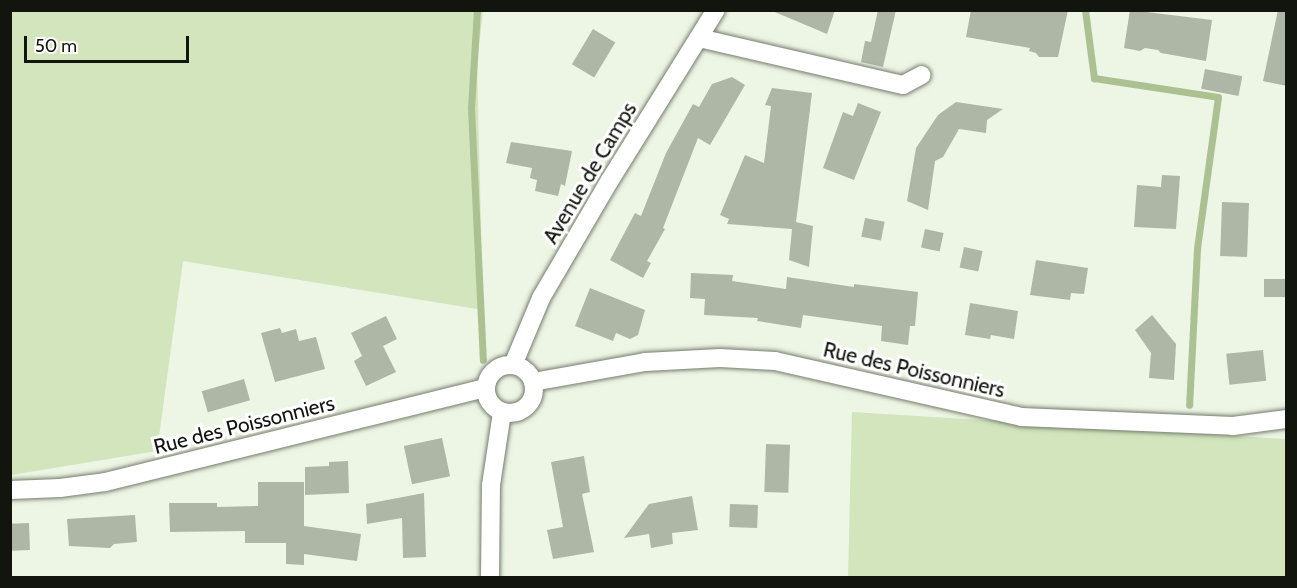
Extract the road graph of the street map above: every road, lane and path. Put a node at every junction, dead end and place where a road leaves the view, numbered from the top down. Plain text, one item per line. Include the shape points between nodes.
1 (716, 10) edge
2 (699, 38) junction
3 (922, 75) dead end
4 (513, 365) junction
5 (533, 382) junction
6 (485, 388) junction
7 (502, 412) junction
8 (1287, 418) edge
9 (10, 490) edge
10 (490, 578) edge

1 - 2 street, Avenue de Camps
2 - 3 street via 903,85
2 - 4 street, Avenue de Camps via 541,298
4 - 5 street via 527,372
4 - 6 street via 490,374
5 - 7 street via 533,395 524,408
5 - 8 street, Rue des Poissonniers via 645,362 720,358 776,361 1021,417 1233,426
6 - 7 street via 490,403
6 - 9 street, Rue des Poissonniers via 105,482
7 - 10 street via 491,485

